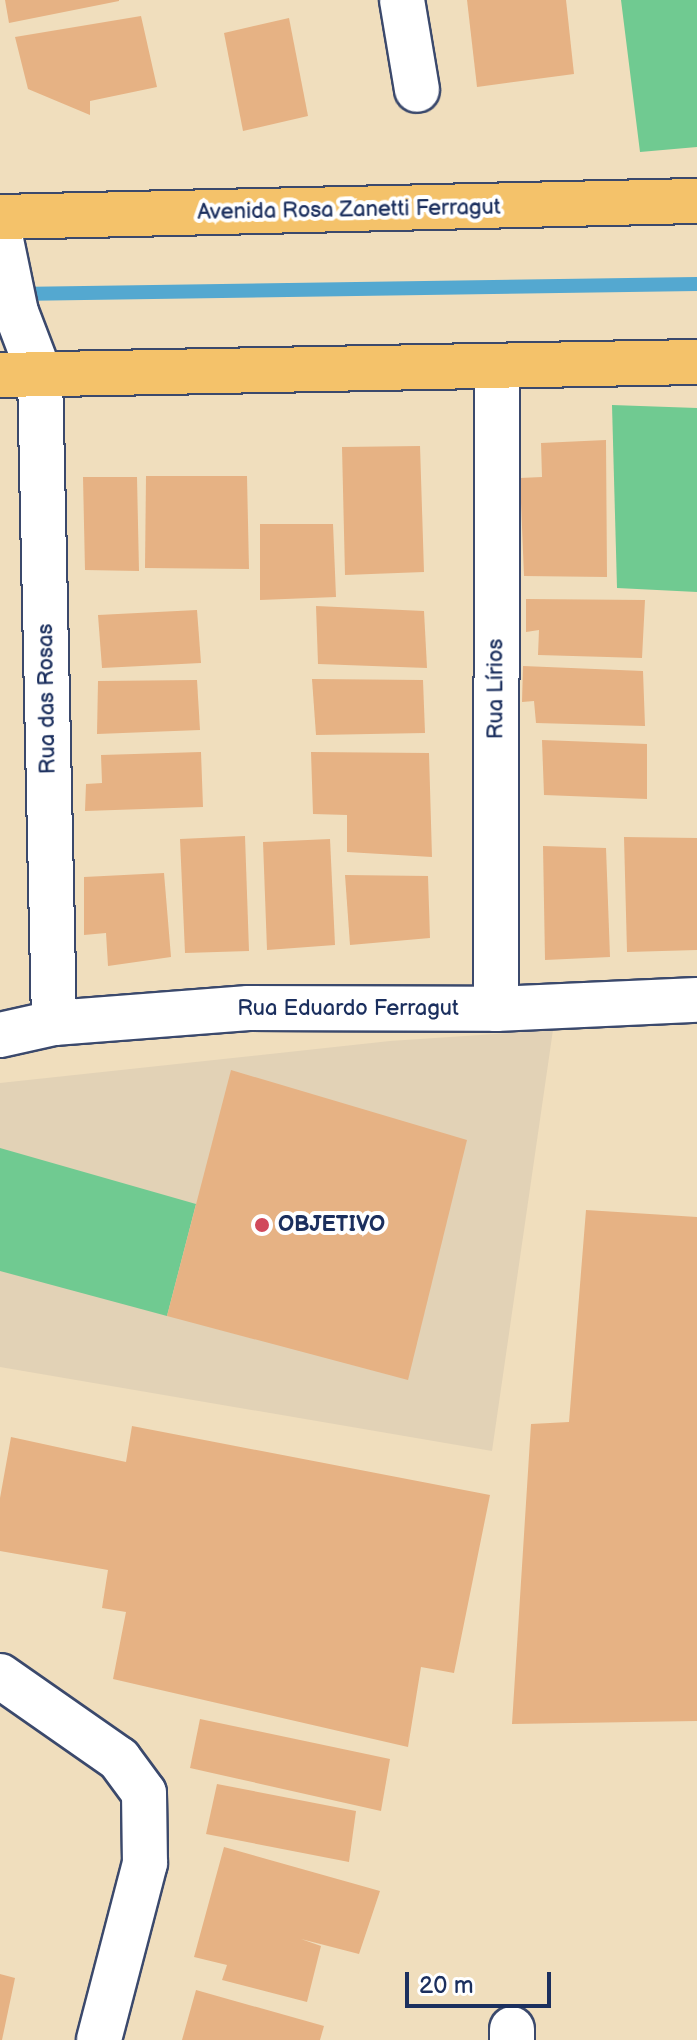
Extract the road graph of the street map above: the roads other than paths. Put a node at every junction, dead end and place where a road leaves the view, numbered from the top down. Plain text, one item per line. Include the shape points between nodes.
1 (402, 0) edge
2 (417, 90) dead end
3 (697, 201) edge
4 (0, 217) edge
5 (0, 235) edge
6 (697, 362) edge
7 (497, 368) junction
8 (20, 375) edge
9 (697, 1000) edge
10 (496, 1009) junction
11 (54, 1023) junction
12 (0, 1035) edge
13 (0, 1676) edge
14 (99, 2040) edge

1 - 2 street
3 - 4 main road, Avenida Rosa Zanetti Ferragut
5 - 8 street, Rua das Rosas via 16,312
6 - 7 main road
7 - 8 main road
7 - 10 street, Rua Lírios
8 - 11 street, Rua das Rosas
9 - 10 street, Rua Eduardo Ferragut
10 - 11 street, Rua Eduardo Ferragut via 248,1008
11 - 12 street, Rua Eduardo Ferragut
13 - 14 street via 119,1759 144,1793 145,1863

